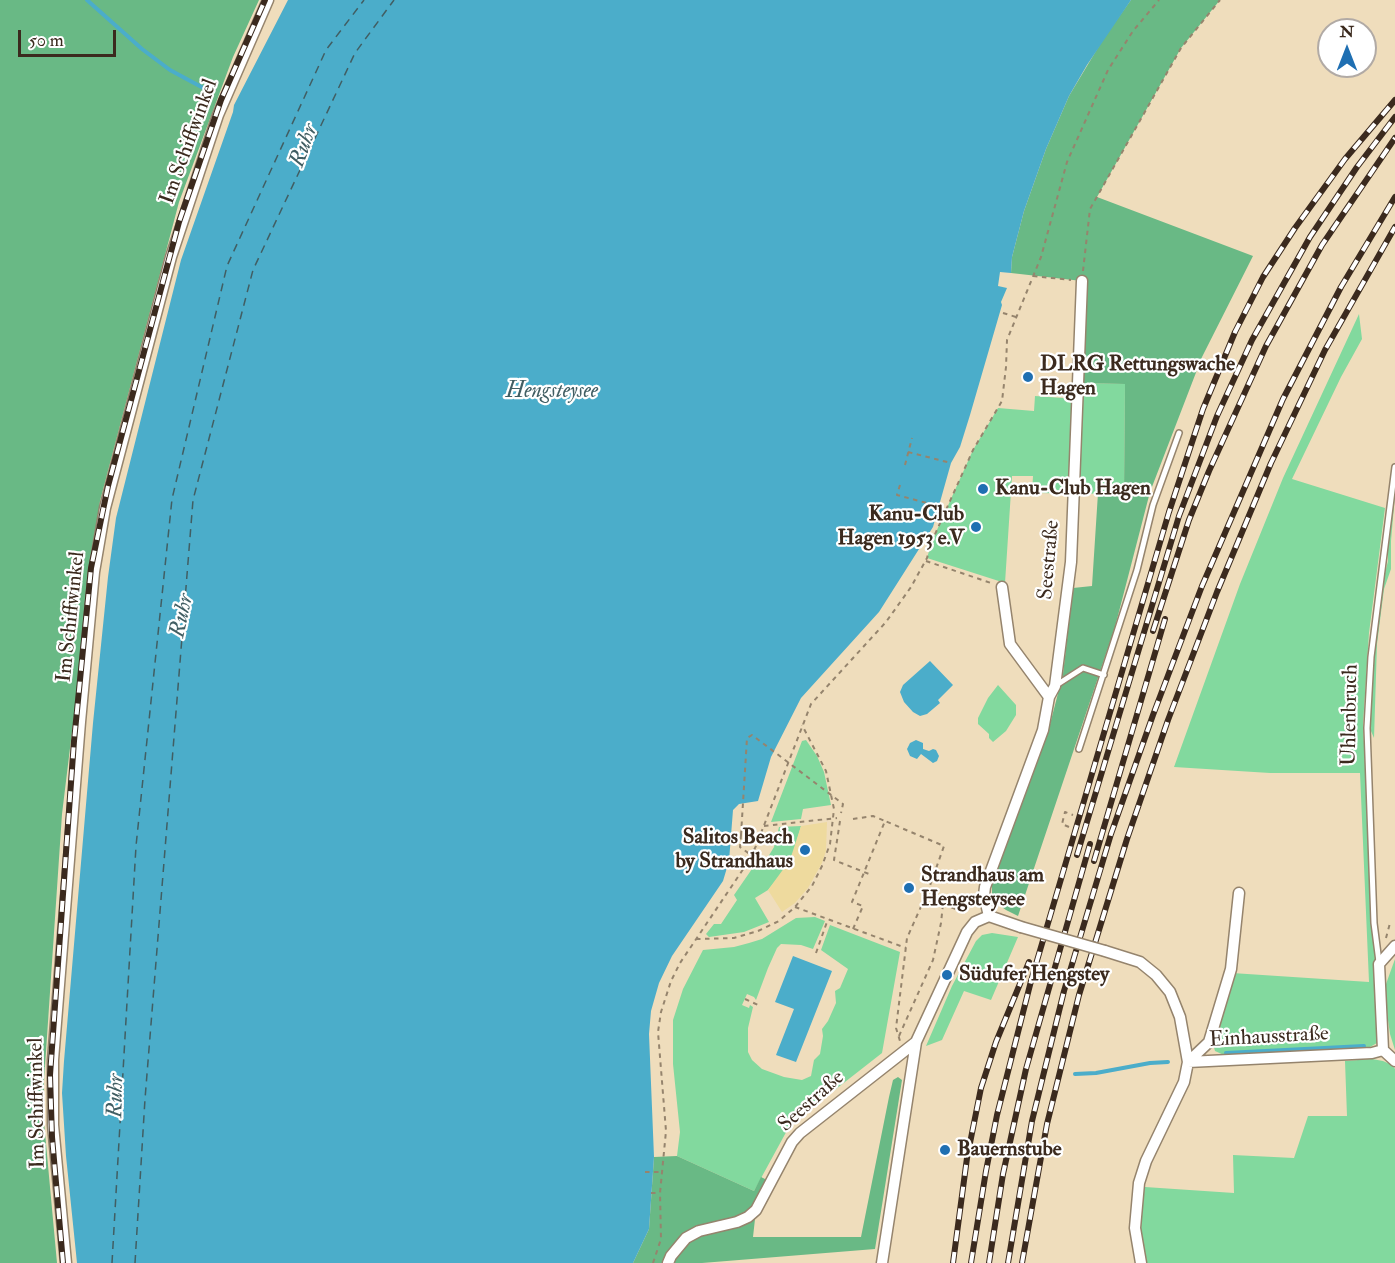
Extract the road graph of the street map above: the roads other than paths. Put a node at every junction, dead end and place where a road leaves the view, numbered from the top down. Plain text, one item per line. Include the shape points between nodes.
1 (268, 0) edge
2 (1082, 281) road end
3 (1179, 433) dead end
4 (1395, 467) edge
5 (1002, 587) road end
6 (1104, 675) junction
7 (1056, 686) junction
8 (1049, 697) junction
9 (1079, 749) dead end
10 (1239, 893) dead end
11 (989, 916) junction
12 (1395, 946) edge
13 (1379, 964) junction
14 (916, 1042) junction
15 (1383, 1050) junction
16 (1395, 1061) edge
17 (1188, 1062) junction
18 (66, 1263) edge
19 (668, 1263) edge
20 (882, 1263) edge
21 (1141, 1263) edge

1 - 18 street, Im Schiffwinkel via 218,115 171,257 105,508 94,572 53,1060 53,1125
2 - 7 street, Seestraße via 1071,562
3 - 6 lane
4 - 13 lane, Uhlenbruch via 1381,563 1367,728
5 - 8 street, Seestraße via 1010,644
6 - 7 lane via 1083,668
6 - 9 lane
7 - 8 street, Seestraße
8 - 11 street, Seestraße via 1043,730 985,887
10 - 17 street via 1231,969 1209,1042
11 - 14 street via 975,922 967,932
11 - 17 street, bridge via 1140,962 1170,992 1180,1017
12 - 13 street
13 - 15 street
14 - 19 street, Seestraße via 800,1133 756,1210 737,1222 699,1231 687,1238
14 - 20 street
15 - 16 street
15 - 17 street, Einhausstraße
17 - 21 street, Einhausstraße via 1184,1082 1139,1183 1136,1228

